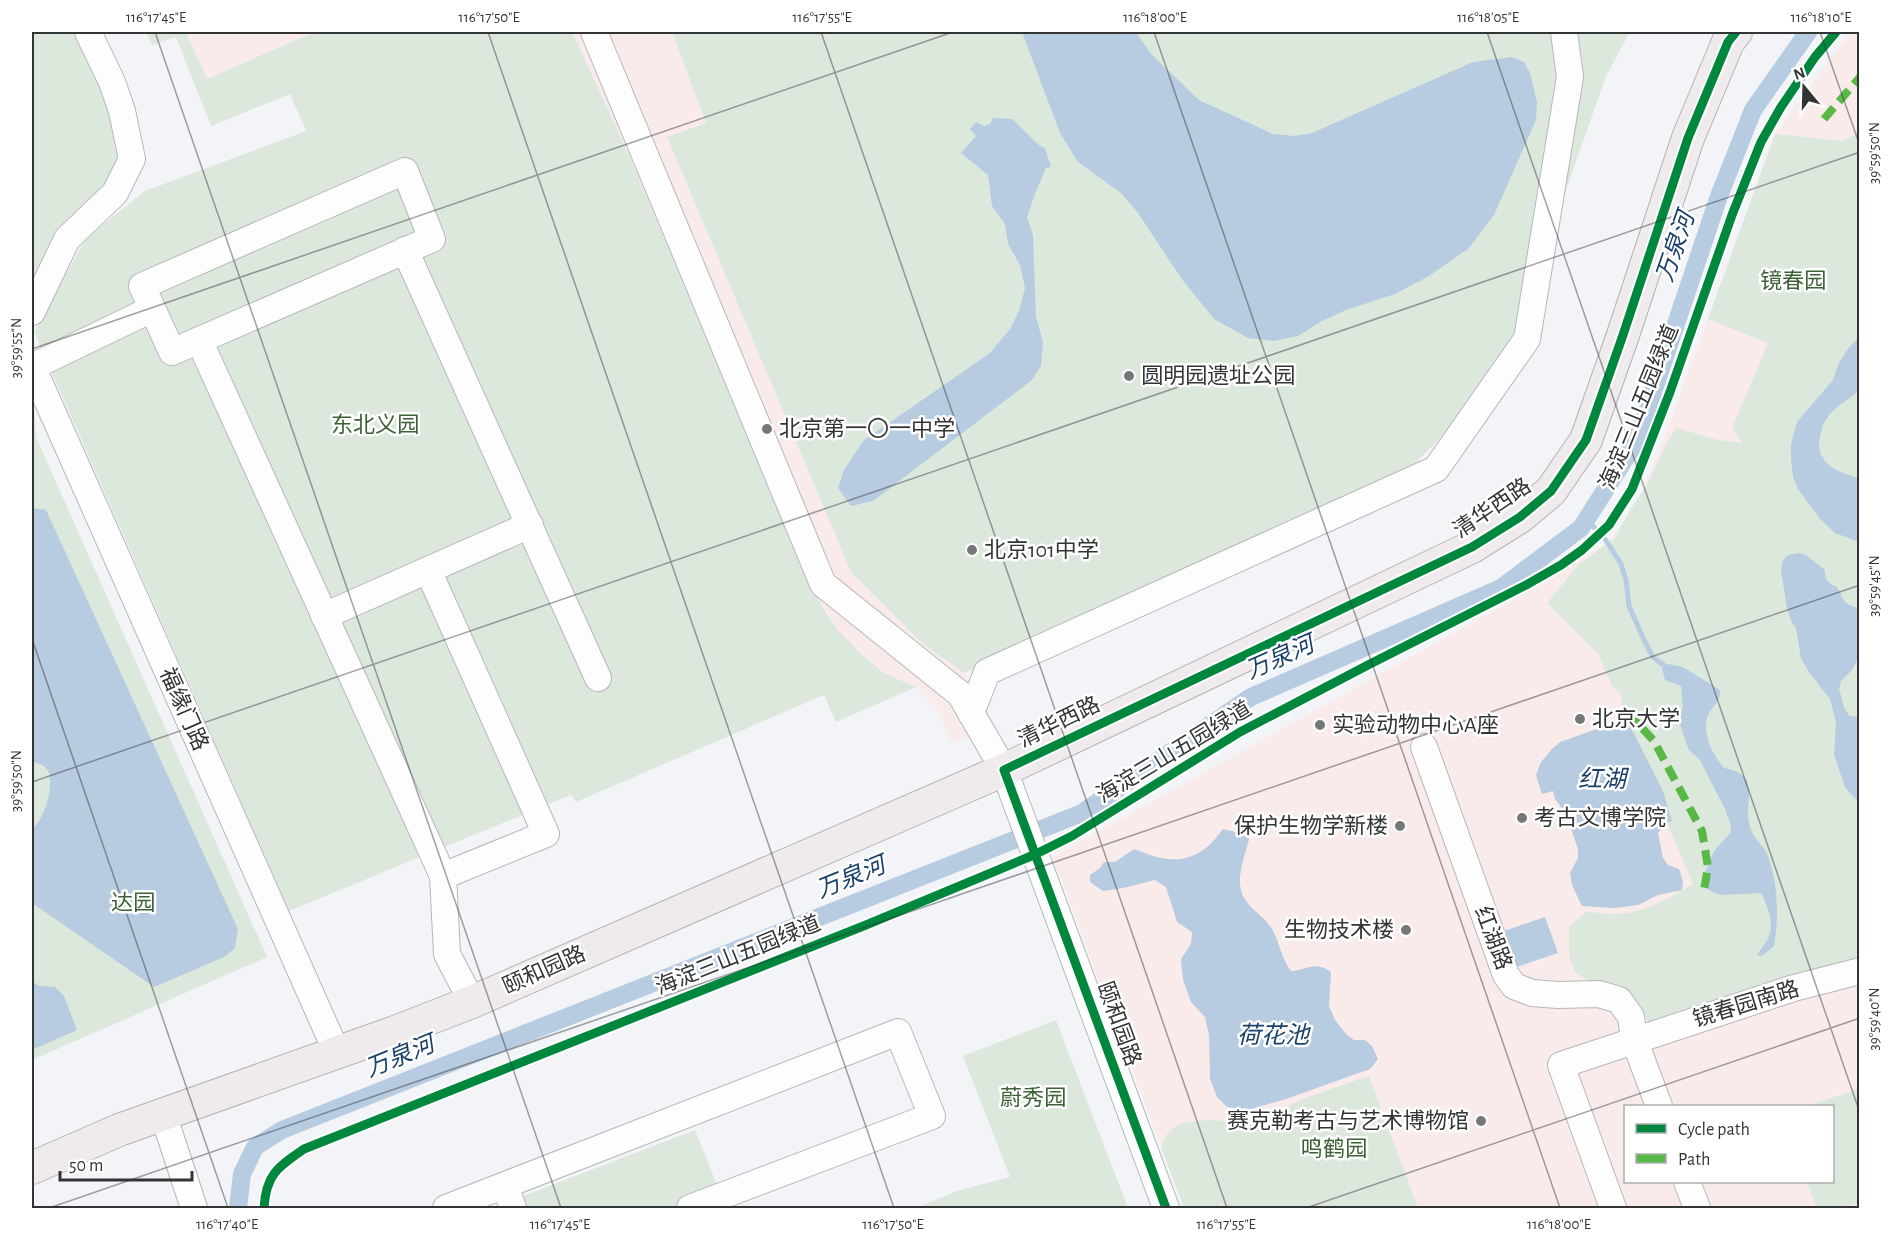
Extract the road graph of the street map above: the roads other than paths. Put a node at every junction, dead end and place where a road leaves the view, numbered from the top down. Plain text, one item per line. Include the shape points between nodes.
1 (88, 32) edge
2 (594, 32) edge
3 (1564, 32) edge
4 (1736, 32) edge
5 (405, 250) junction
6 (152, 309) junction
7 (32, 312) edge
8 (199, 340) junction
9 (32, 366) edge
10 (40, 409) edge
11 (530, 525) junction
12 (428, 570) junction
13 (324, 616) junction
14 (598, 678) dead end
15 (971, 713) junction
16 (1424, 747) dead end
17 (1004, 770) junction
18 (443, 876) junction
19 (1860, 971) edge
20 (472, 1002) junction
21 (1634, 1039) junction
22 (337, 1053) junction
23 (1658, 1105) edge
24 (164, 1114) junction
25 (32, 1168) edge
26 (1687, 1183) edge
27 (509, 1197) edge
28 (750, 1198) edge
29 (194, 1209) edge
30 (446, 1209) edge
31 (690, 1209) edge
32 (1166, 1209) edge
33 (1613, 1209) edge
34 (1697, 1209) edge

1 - 7 street via 112,82 132,159 115,193 67,239
2 - 15 street via 823,584 960,694
3 - 15 street via 1569,77 1527,339 1436,469 987,672
4 - 17 main road, 清华西路 via 1728,42 1688,138 1586,440 1551,491 1520,517 1472,547
5 - 6 street via 432,239 405,171 142,286
5 - 8 street
5 - 11 street
6 - 8 street via 172,352
6 - 9 street
8 - 13 street
9 - 10 street, 福缘门路
10 - 22 street, 福缘门路
11 - 12 street
11 - 14 street
12 - 13 street
12 - 18 street via 546,834
13 - 18 street
15 - 17 street
16 - 21 street, 红湖路 via 1506,975 1514,986 1532,993 1599,994 1619,1000 1631,1017
17 - 20 main road, 颐和园路
17 - 32 street, 颐和园路
18 - 20 street via 447,954
19 - 21 street, 镜春园南路
20 - 22 main road, 颐和园路
21 - 23 street
21 - 33 street, 镜春园南路 via 1561,1065
22 - 24 main road, 颐和园路
24 - 25 main road, 颐和园路
24 - 29 street
26 - 34 street
27 - 28 street via 898,1032 932,1116
27 - 30 street
28 - 31 street

